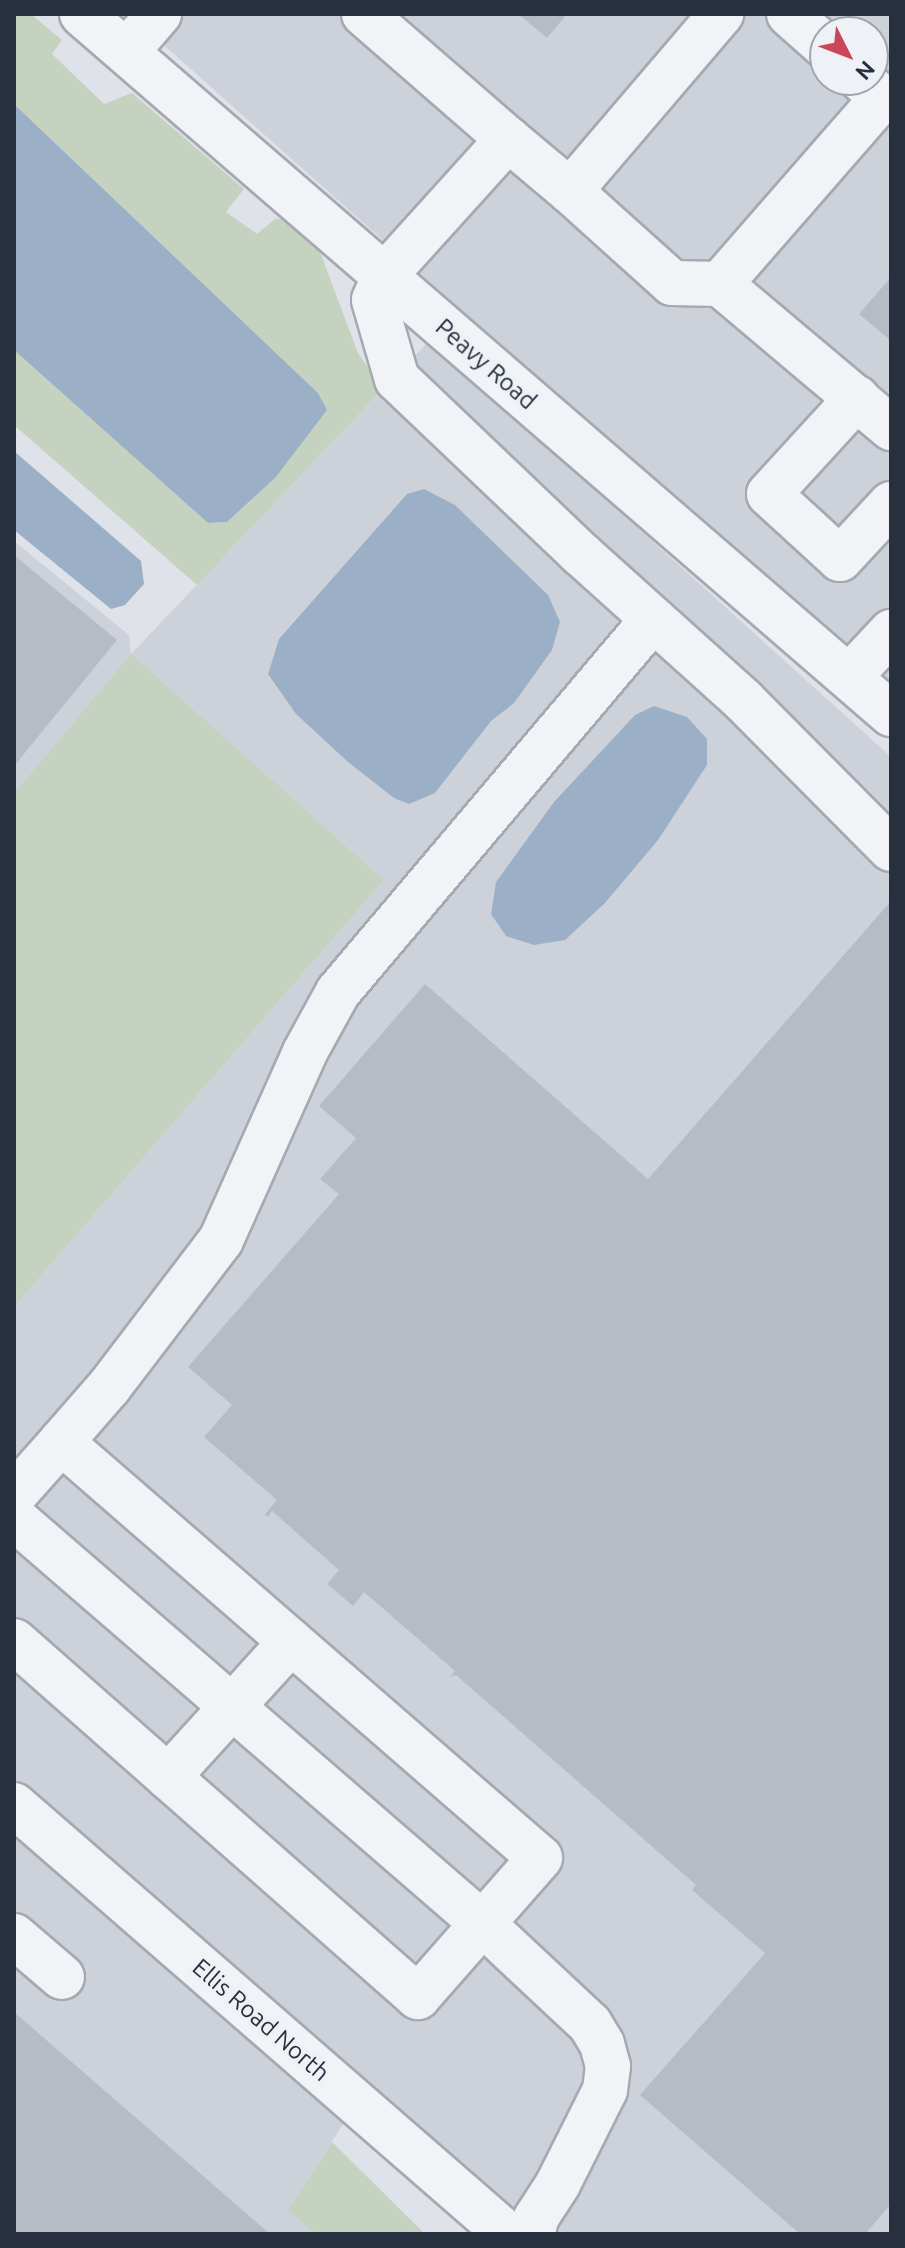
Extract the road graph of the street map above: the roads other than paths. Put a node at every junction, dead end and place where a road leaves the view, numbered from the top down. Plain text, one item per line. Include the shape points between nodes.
1 (82, 14) edge
2 (159, 14) edge
3 (364, 14) edge
4 (721, 14) edge
5 (789, 14) edge
6 (809, 32) edge
7 (127, 51) junction
8 (880, 96) edge
9 (508, 139) junction
10 (570, 191) junction
11 (385, 275) junction
12 (720, 284) junction
13 (857, 398) junction
14 (891, 428) edge
15 (891, 504) edge
16 (653, 619) junction
17 (891, 632) edge
18 (849, 677) junction
19 (891, 714) edge
20 (891, 849) edge
21 (61, 1442) junction
22 (14, 1495) edge
23 (14, 1518) edge
24 (14, 1641) edge
25 (291, 1642) junction
26 (233, 1705) junction
27 (168, 1777) junction
28 (15, 1807) edge
29 (483, 1924) junction
30 (14, 1936) edge
31 (62, 1977) dead end
32 (507, 2234) edge
33 (533, 2234) edge

1 - 7 street, Peavy Road
2 - 7 street
3 - 9 street
4 - 10 street
5 - 6 street
7 - 11 street, Peavy Road
8 - 12 street
9 - 10 street
9 - 11 street
10 - 12 street via 672,283
11 - 16 street via 374,300 397,379
11 - 18 street, Peavy Road
12 - 13 street
13 - 14 street
13 - 15 street via 769,494 840,559
16 - 20 street via 743,700
16 - 21 street via 338,992 305,1052 221,1240
17 - 18 street
18 - 19 street, Peavy Road
21 - 22 street
21 - 25 street
23 - 26 street
24 - 27 street
25 - 26 street
25 - 29 street via 540,1858
26 - 27 street
26 - 29 street
27 - 29 street via 418,1997
28 - 32 street, Ellis Road North
29 - 33 street via 590,2024 608,2066 605,2090 536,2218
30 - 31 street

